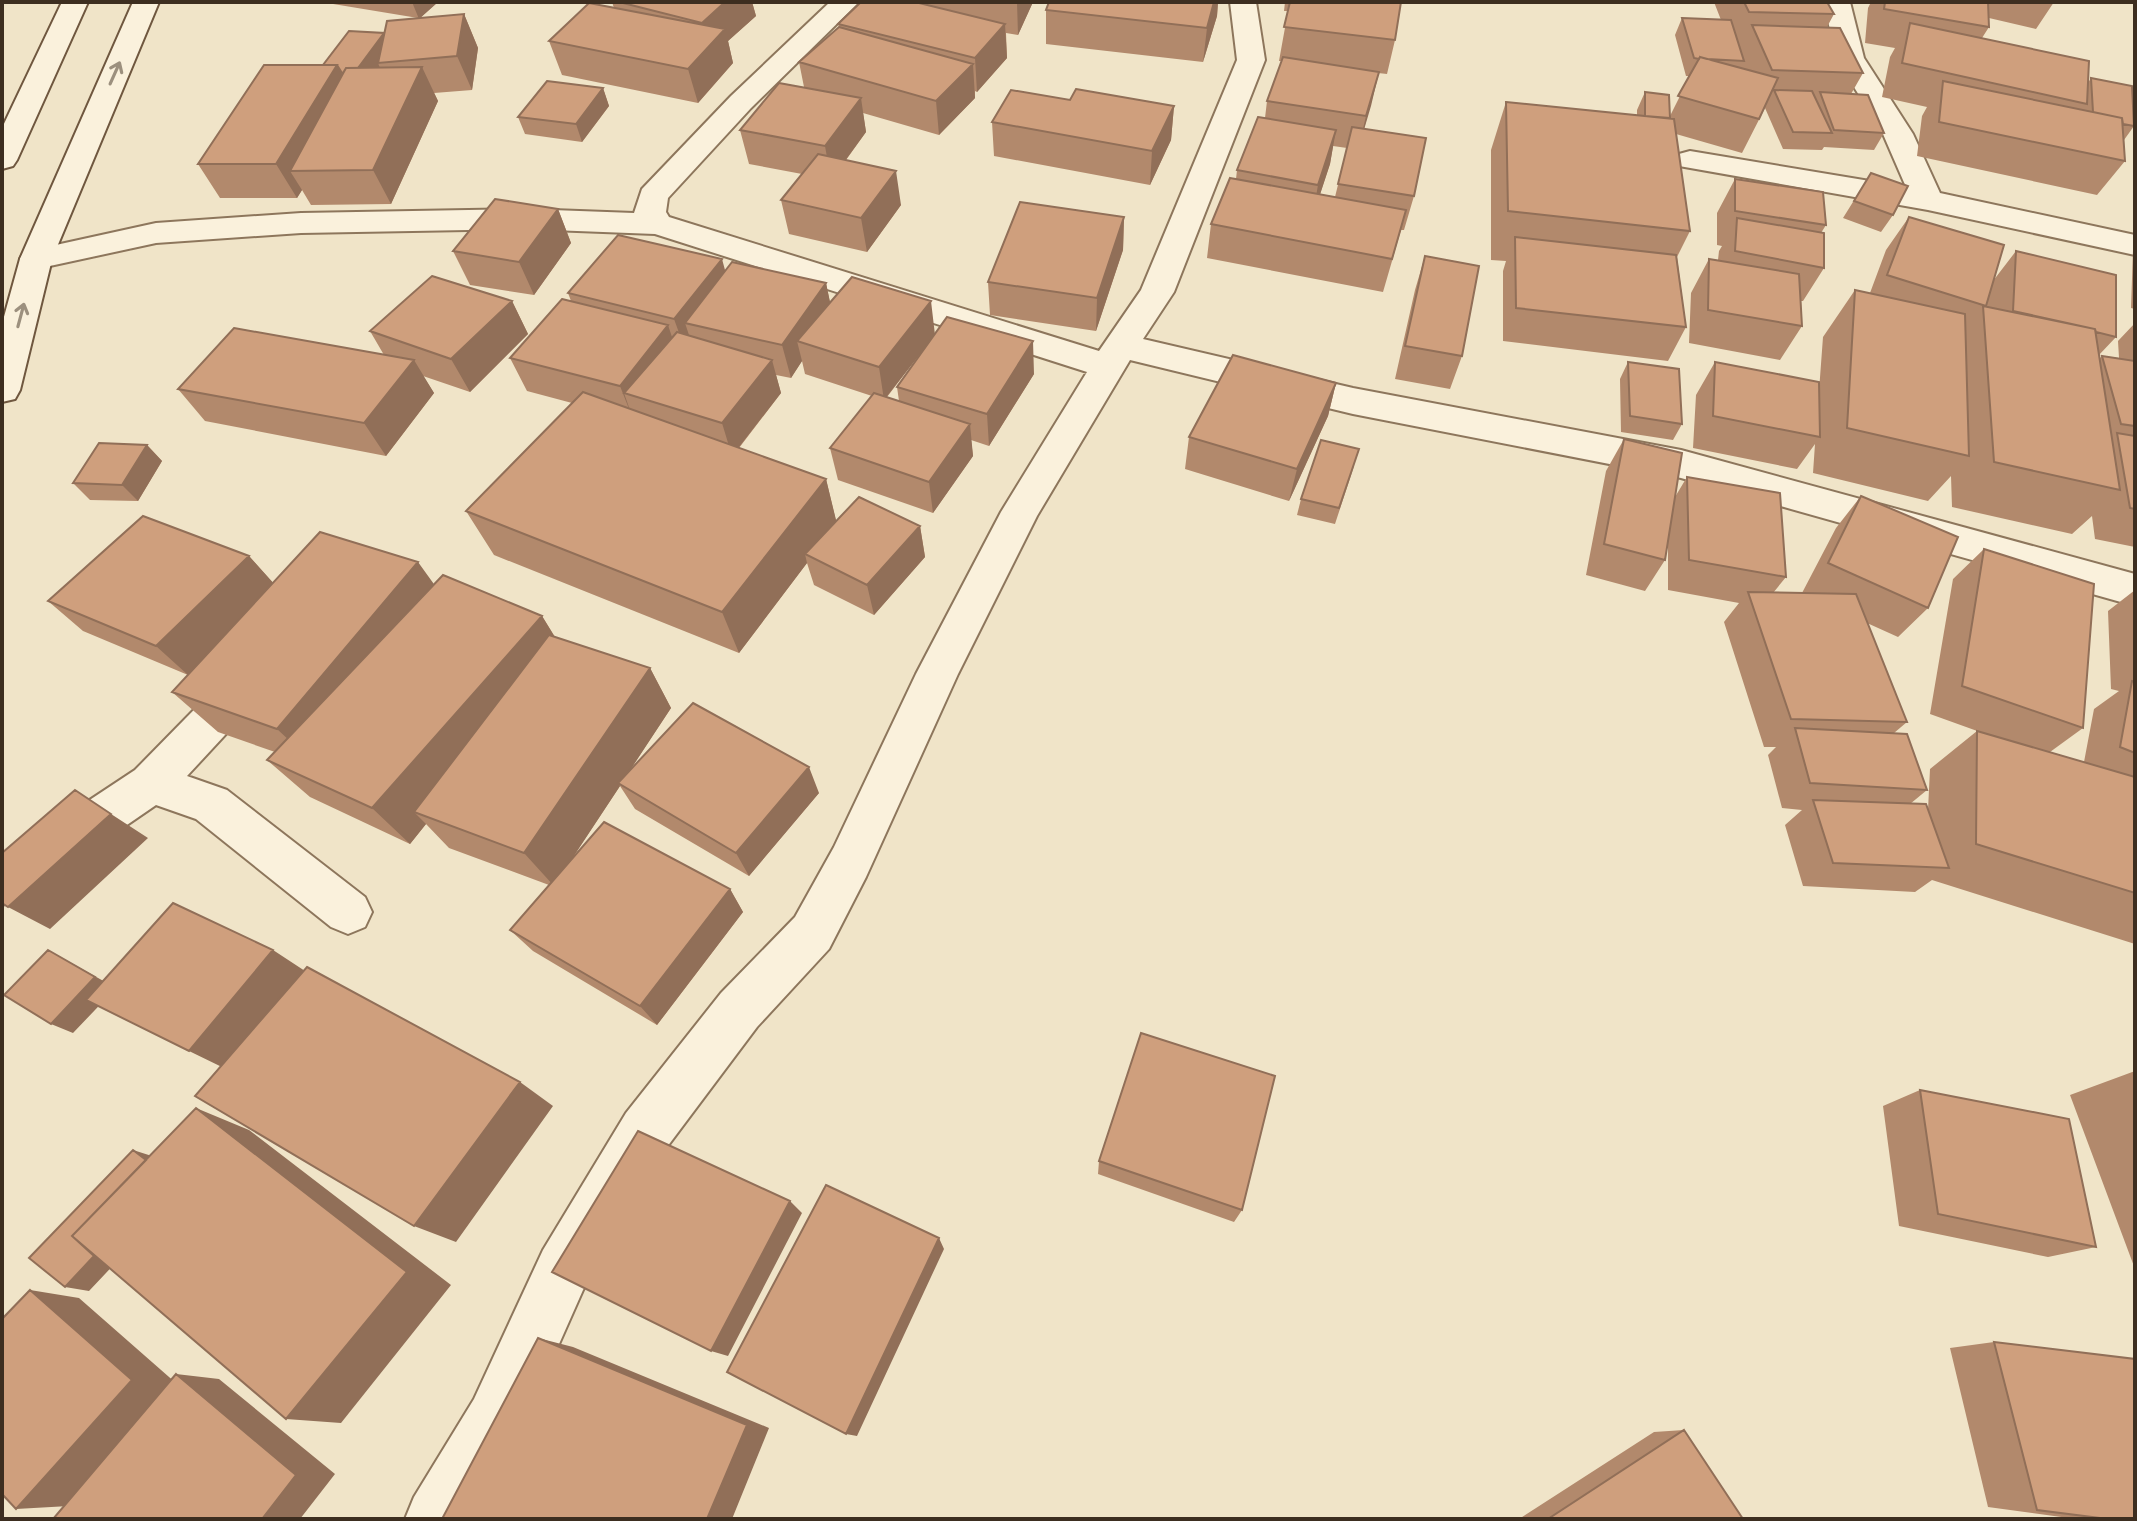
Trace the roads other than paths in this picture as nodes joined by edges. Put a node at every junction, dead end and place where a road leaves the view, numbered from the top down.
1 (75, 2) edge
2 (146, 2) edge
3 (846, 2) edge
4 (1243, 2) edge
5 (1837, 2) edge
6 (2, 160) edge
7 (1690, 160) dead end
8 (1928, 200) junction
9 (658, 224) junction
10 (2135, 245) edge
11 (36, 259) junction
12 (1107, 366) junction
13 (2, 390) edge
14 (2135, 590) edge
15 (275, 653) edge
16 (151, 784) junction
17 (2, 884) edge
18 (348, 912) dead end
19 (436, 1519) edge

1 - 6 street
11 -> 2 street
3 - 9 street
4 - 12 street
5 - 8 street
7 - 8 street
8 - 10 street
9 - 11 street
9 - 12 street
13 -> 11 street
12 - 14 street
12 - 19 street
15 - 16 street
16 - 17 street
16 - 18 street

